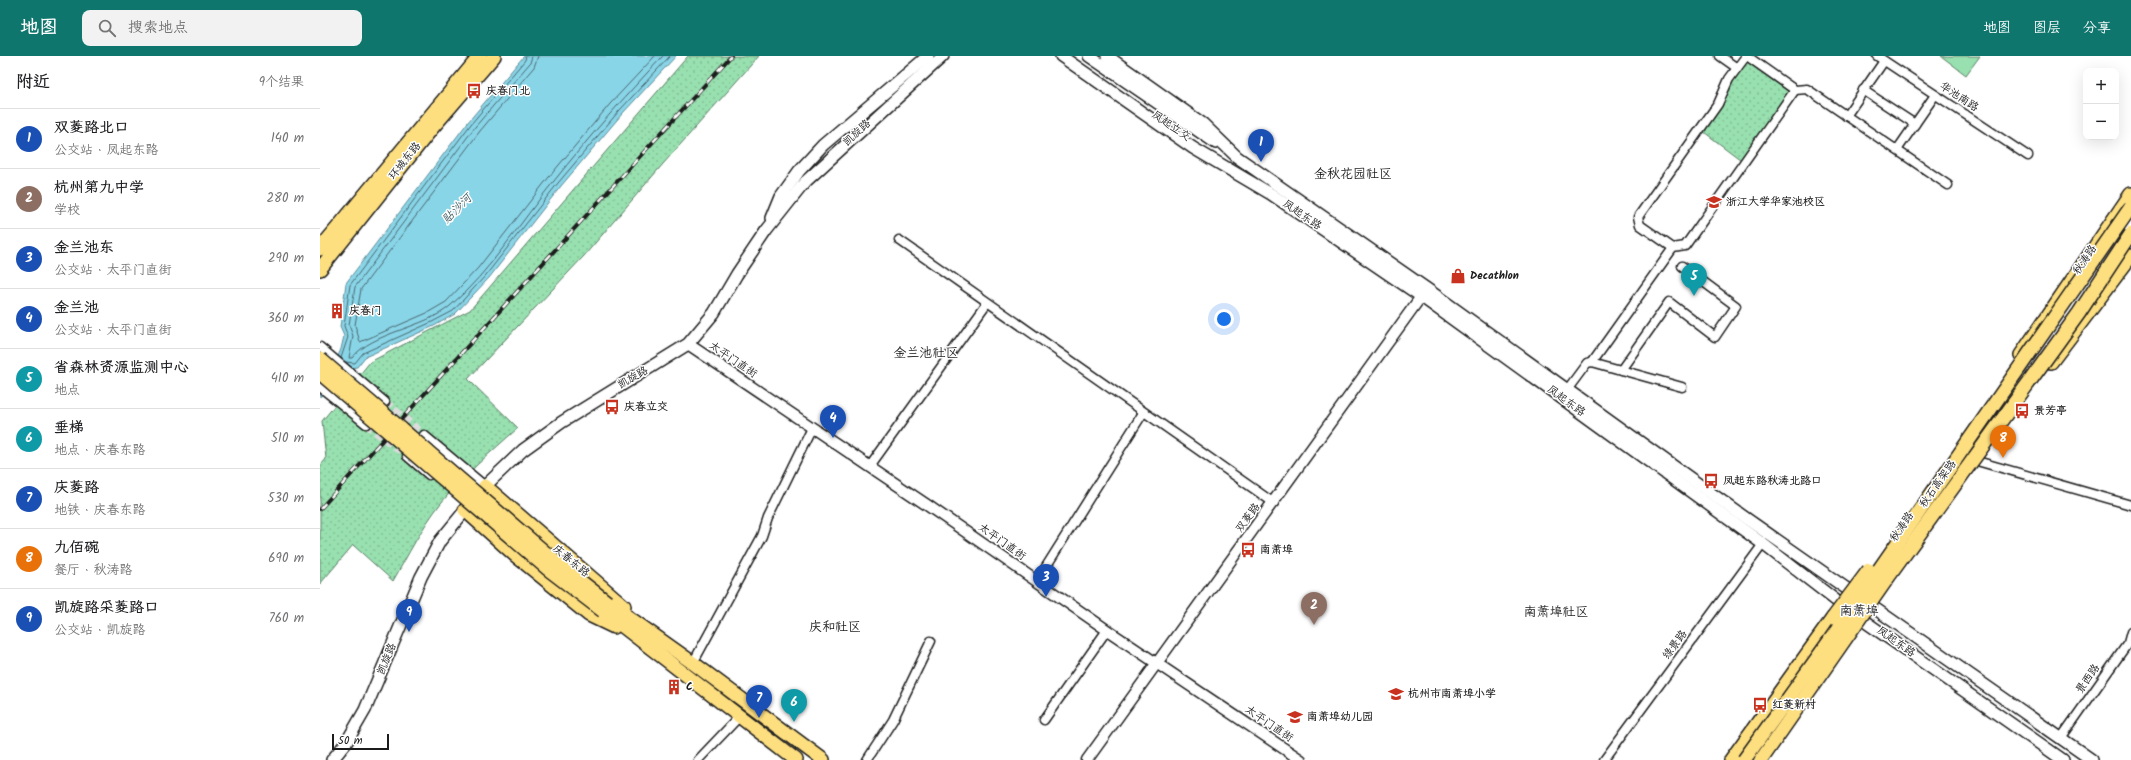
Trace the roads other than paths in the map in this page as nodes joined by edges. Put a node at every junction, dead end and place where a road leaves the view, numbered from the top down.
1 (480, 56) edge
2 (494, 56) edge
3 (928, 56) edge
4 (943, 56) edge
5 (1061, 56) edge
6 (1072, 56) edge
7 (1089, 56) edge
8 (1107, 56) edge
9 (1720, 56) edge
10 (1746, 56) edge
11 (1880, 58) edge
12 (1737, 68) junction
13 (1796, 90) junction
14 (1863, 90) junction
15 (1935, 94) junction
16 (1846, 116) junction
17 (1915, 124) junction
18 (1194, 135) junction
19 (1897, 150) junction
20 (2028, 156) dead end
21 (1237, 157) junction
22 (1948, 185) dead end
23 (1271, 194) junction
24 (2130, 199) edge
25 (766, 231) junction
26 (2131, 234) edge
27 (899, 240) dead end
28 (1673, 248) junction
29 (320, 249) edge
30 (2131, 256) edge
31 (1682, 266) dead end
32 (320, 269) edge
33 (1424, 293) junction
34 (987, 302) junction
35 (688, 344) junction
36 (320, 347) edge
37 (320, 359) edge
38 (1592, 362) junction
39 (1621, 370) junction
40 (320, 373) edge
41 (1682, 387) dead end
42 (320, 388) edge
43 (1567, 390) junction
44 (385, 402) tunnel mouth
45 (1143, 413) junction
46 (366, 424) tunnel mouth
47 (812, 428) junction
48 (424, 436) tunnel mouth
49 (407, 456) tunnel mouth
50 (1977, 460) junction
51 (870, 466) junction
52 (485, 486) junction
53 (1931, 495) junction
54 (1274, 503) junction
55 (2131, 505) edge
56 (465, 510) junction
57 (1763, 544) junction
58 (1037, 581) junction
59 (1856, 594) junction
60 (605, 607) junction
61 (1873, 607) junction
62 (1847, 609) junction
63 (1864, 620) junction
64 (1107, 630) junction
65 (2131, 632) edge
66 (655, 636) junction
67 (639, 639) junction
68 (931, 641) dead end
69 (693, 663) junction
70 (1158, 664) junction
71 (739, 717) junction
72 (1044, 720) dead end
73 (1787, 725) junction
74 (2061, 738) junction
75 (332, 760) edge
76 (698, 760) edge
77 (796, 760) edge
78 (823, 760) edge
79 (867, 760) edge
80 (1087, 760) edge
81 (1302, 760) edge
82 (1604, 760) edge
83 (1731, 760) edge
84 (1739, 760) edge
85 (1744, 760) edge
86 (1761, 760) edge
87 (1765, 760) edge
88 (1768, 760) edge
89 (2063, 760) edge
90 (2092, 760) edge

1 - 29 main road, 环城东路
2 - 32 main road, 环城东路
3 - 25 main road
4 - 25 main road, 凯旋路
5 - 23 main road, 凤起东路
6 - 18 main road, 凤起立交
7 - 18 main road, 凤起立交
8 - 21 main road, 凤起东路
9 - 12 street
10 - 12 street
10 - 13 street
11 - 14 street
11 - 15 street, 华池南路
12 - 28 street
13 - 16 street
13 - 28 street
14 - 16 street
14 - 17 street
15 - 17 street
15 - 20 street, 华池南路
16 - 19 street
17 - 19 street
18 - 21 main road, 凤起立交
18 - 23 main road, 凤起立交
19 - 22 street
21 - 33 main road, 凤起东路
23 - 33 main road, 凤起东路
24 - 53 main road, 秋石高架路, bridge
24 - 59 main road, 秋涛路
25 - 35 main road, 凯旋路
26 - 73 main road, 秋石高架路, bridge
27 - 34 street
28 - 38 street
30 - 50 main road, 秋涛路
31 - 39 street
33 - 43 main road, 凤起东路
33 - 54 street, 双菱路
33 - 57 main road, 凤起东路
34 - 45 street
34 - 51 street
35 - 47 street, 太平门直街
35 - 52 main road, 凯旋路
36 - 44 street
37 - 60 main road, bridge
38 - 39 street
38 - 43 street
39 - 41 street
40 - 60 main road, bridge
42 - 46 street
43 - 59 main road, 凤起东路
45 - 54 street
45 - 58 street
47 - 51 street, 太平门直街
47 - 69 street
48 - 52 street
49 - 56 street
50 - 55 street
50 - 61 main road, 秋涛路
51 - 58 street, 太平门直街
52 - 56 main road, 凯旋路
52 - 66 main road, 庆春东路
53 - 83 main road, bridge
53 - 85 main road, 秋石高架路, bridge
54 - 70 street, 双菱路
56 - 67 main road
56 - 75 main road, 凯旋路
57 - 62 main road, 凤起东路
57 - 82 street, 绿景路
58 - 64 street, 太平门直街
59 - 61 main road, 凤起东路
59 - 62 main road, 秋涛路
60 - 66 main road, 庆春东路
60 - 67 main road
61 - 63 main road, 秋涛路
61 - 74 main road, 凤起东路
62 - 63 main road, 凤起东路
62 - 84 main road, 秋涛路
63 - 88 main road, 秋涛路
63 - 89 main road, 凤起东路
64 - 70 street, 太平门直街
64 - 72 street
65 - 74 street, 景西路
66 - 69 main road, 庆春东路
67 - 71 main road
68 - 79 street
69 - 78 main road, 庆春东路
70 - 80 street, 双菱路
70 - 81 street, 太平门直街
71 - 76 street
71 - 77 main road
73 - 86 main road, 秋石高架路, bridge
73 - 87 main road, bridge
74 - 90 main road, 凤起东路

